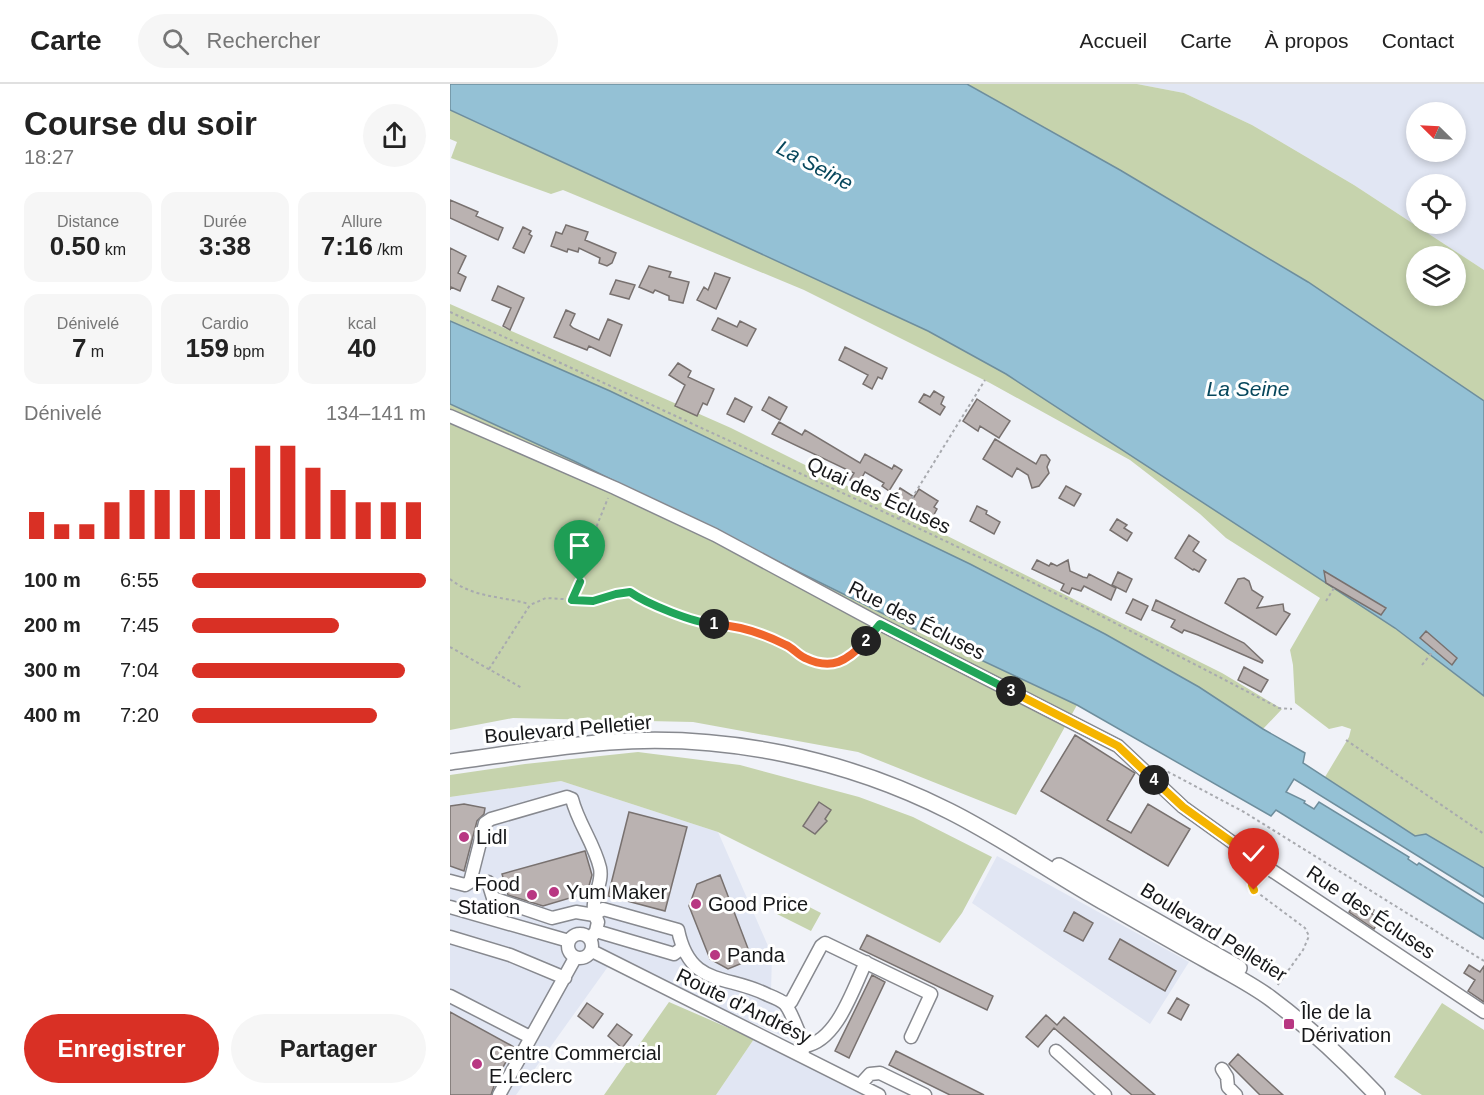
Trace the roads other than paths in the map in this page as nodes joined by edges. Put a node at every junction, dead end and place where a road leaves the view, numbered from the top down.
1 (450, 416) edge
2 (450, 762) edge
3 (1028, 855) junction
4 (450, 881) edge
5 (488, 882) dead end
6 (450, 907) edge
7 (590, 915) junction
8 (450, 937) edge
9 (585, 939) junction
10 (682, 948) junction
11 (575, 958) junction
12 (866, 962) junction
13 (565, 978) junction
14 (450, 996) edge
15 (784, 1003) junction
16 (1484, 1012) edge
17 (530, 1037) junction
18 (911, 1037) dead end
19 (803, 1051) junction
20 (1056, 1051) dead end
21 (1222, 1069) dead end
22 (860, 1085) junction
23 (499, 1095) edge
24 (879, 1095) edge
25 (925, 1095) edge
26 (1105, 1095) edge
27 (1236, 1095) edge
28 (1377, 1095) edge
29 (1387, 1095) edge

1 - 16 street, Rue des Écluses
2 - 3 main road, Boulevard Pelletier
3 - 28 main road, Boulevard Pelletier
3 - 29 main road, Boulevard Pelletier
4 - 7 street
5 - 7 street
6 - 9 street, Route d'Andrésy
7 - 9 street
7 - 9 street
7 - 10 street
8 - 13 street
9 - 10 street
9 - 11 street
9 - 11 street
9 - 19 street, Route d'Andrésy
10 - 15 street
11 - 13 street
12 - 15 street
12 - 18 street
12 - 19 street
13 - 17 street
14 - 17 street
15 - 19 street
17 - 23 street
19 - 22 street, Route d'Andrésy
20 - 26 street
21 - 27 street
22 - 24 street, Route d'Andrésy
22 - 25 street

